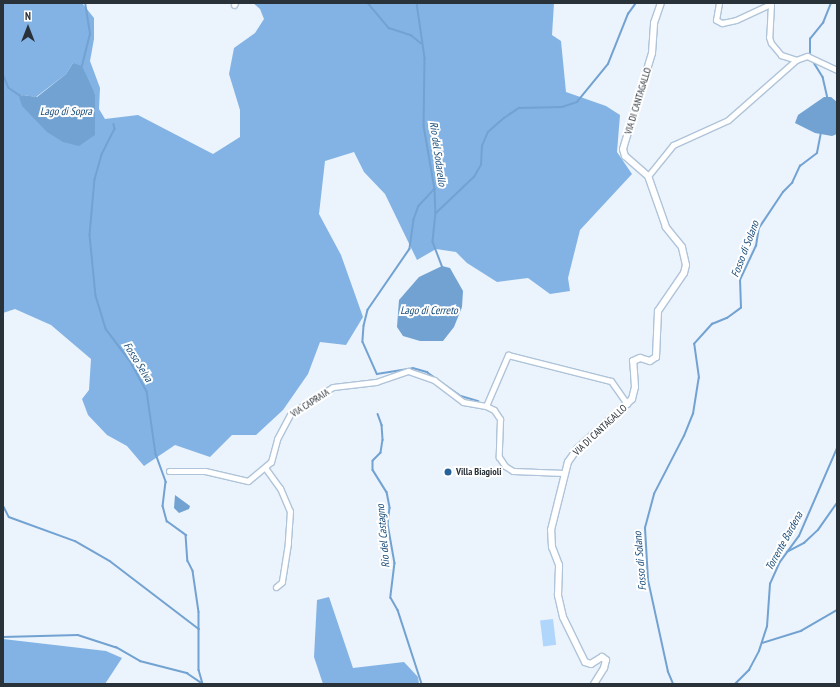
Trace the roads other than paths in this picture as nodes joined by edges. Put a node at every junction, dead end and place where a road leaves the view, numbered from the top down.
1 (661, 3) edge
2 (719, 3) edge
3 (796, 60) junction
4 (837, 70) edge
5 (648, 176) junction
6 (627, 404) junction
7 (486, 406) junction
8 (266, 469) junction
9 (169, 471) dead end
10 (564, 473) junction
11 (276, 587) dead end
12 (594, 684) edge

1 - 5 street, VIA DI CANTAGALLO
2 - 3 street
3 - 4 street
3 - 5 street
5 - 6 street, VIA DI CANTAGALLO
6 - 7 street
6 - 10 street, VIA DI CANTAGALLO
7 - 8 street, VIA CAPRAIA
7 - 10 street
8 - 9 street
8 - 11 street
10 - 12 street, VIA DI CANTAGALLO

